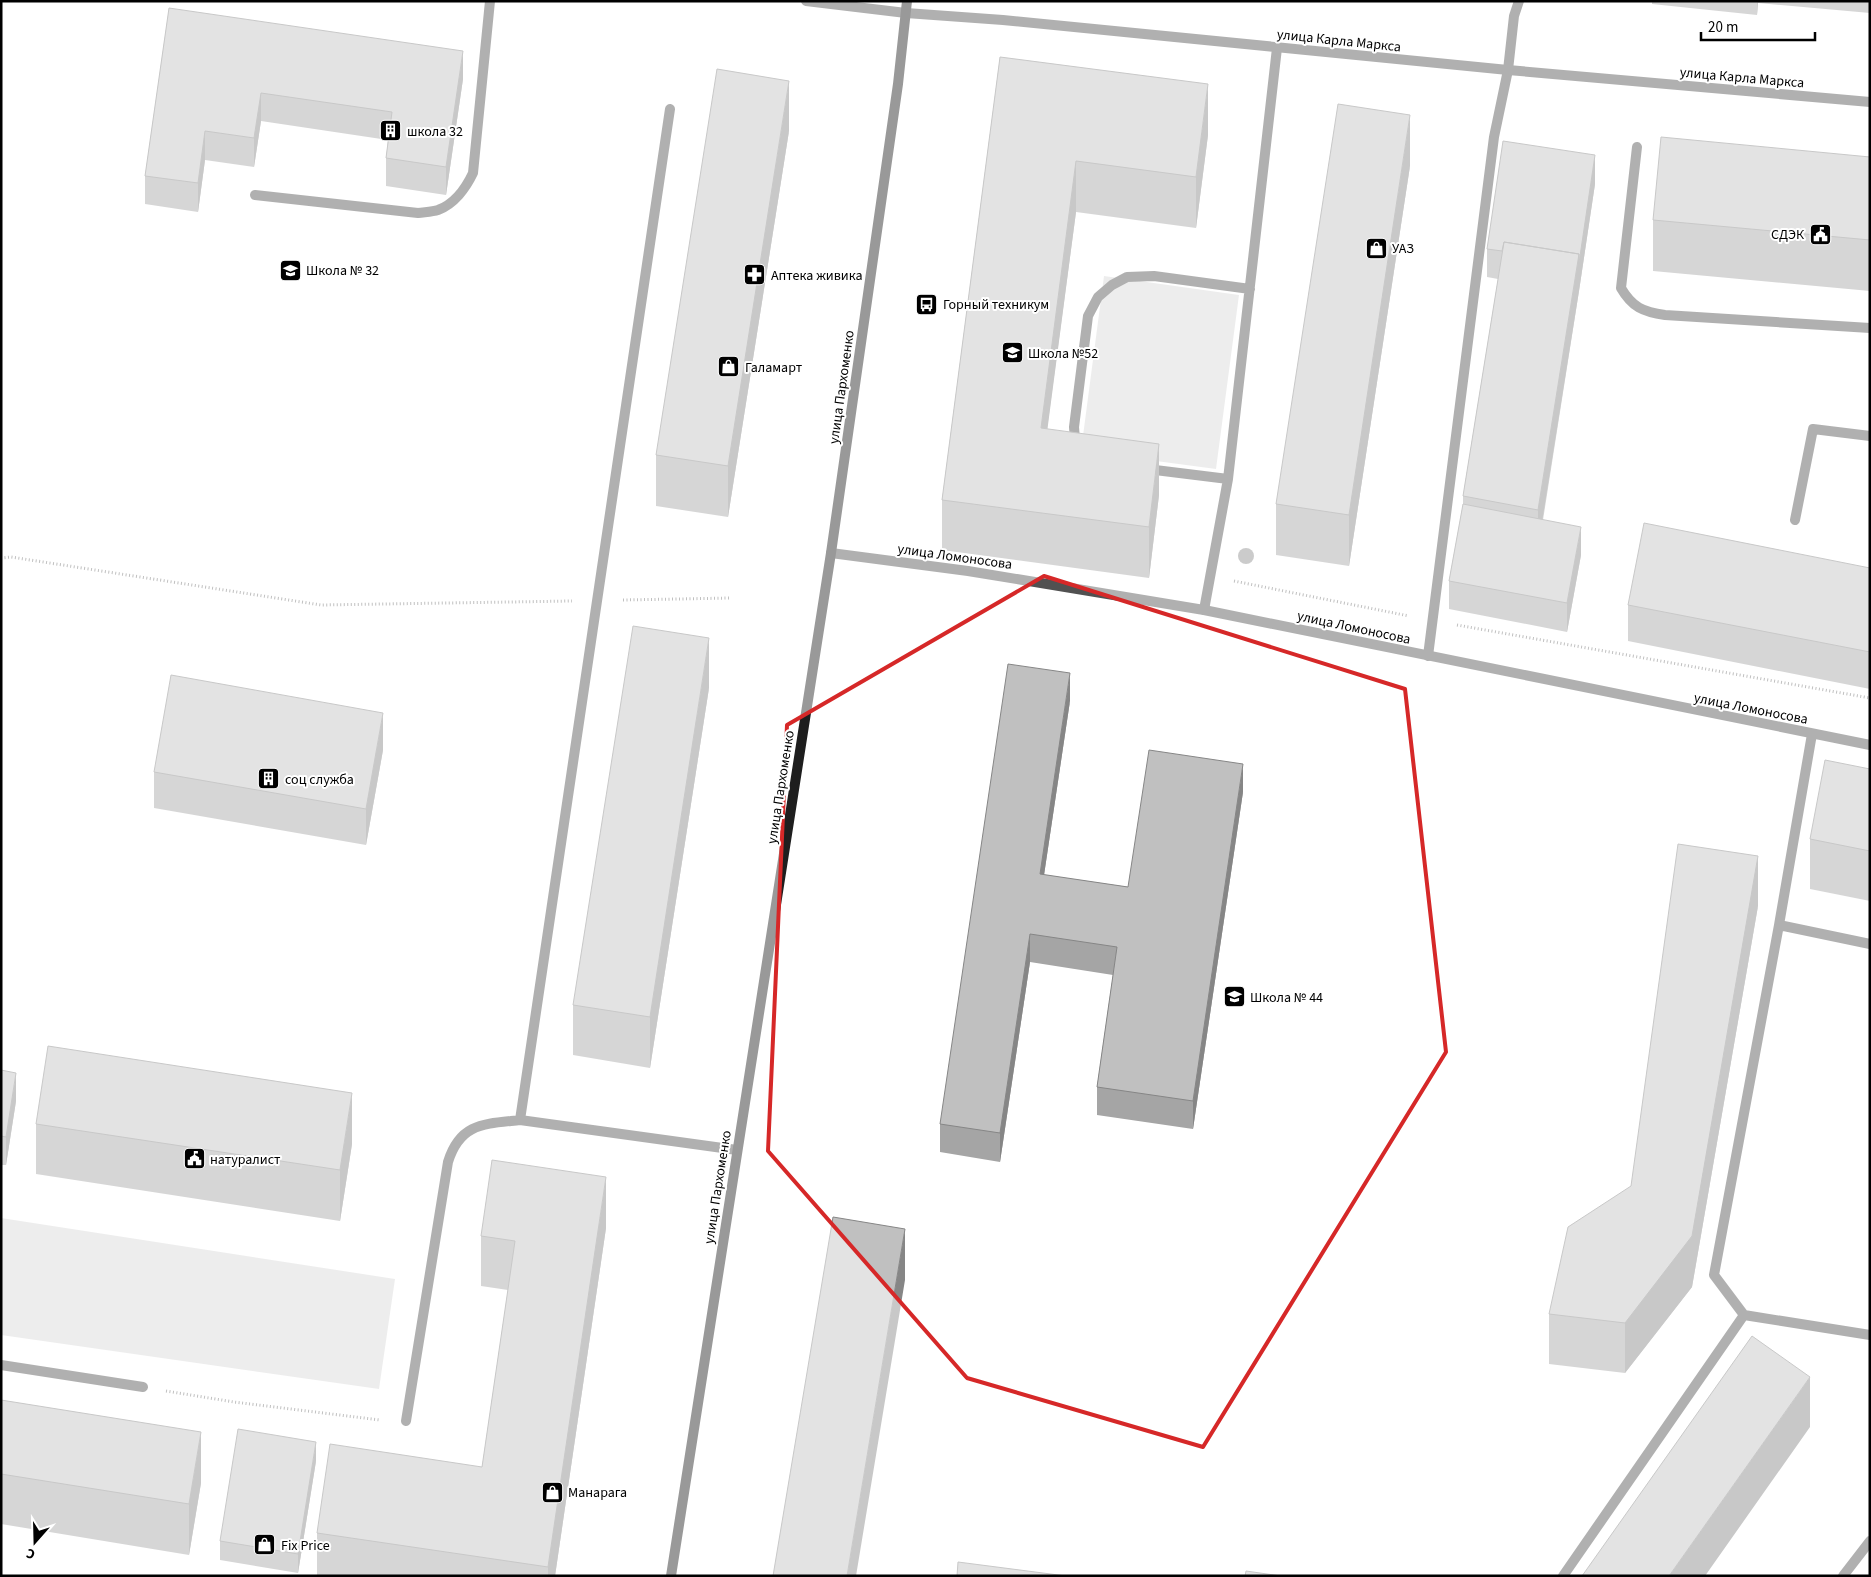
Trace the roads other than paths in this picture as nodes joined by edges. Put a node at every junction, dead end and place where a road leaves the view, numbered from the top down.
1 (490, 1) edge
2 (806, 1) edge
3 (907, 1) edge
4 (1519, 1) edge
5 (906, 13) junction
6 (1277, 48) junction
7 (1508, 70) junction
8 (1870, 102) edge
9 (670, 110) dead end
10 (1637, 148) dead end
11 (255, 195) dead end
12 (1250, 288) junction
13 (1870, 328) edge
14 (1870, 436) edge
15 (1087, 456) edge
16 (1135, 468) edge
17 (1228, 479) junction
18 (1795, 520) dead end
19 (831, 553) junction
20 (1204, 610) junction
21 (1428, 656) junction
22 (1812, 734) junction
23 (1870, 745) edge
24 (1779, 926) junction
25 (1870, 944) edge
26 (520, 1120) junction
27 (737, 1150) junction
28 (1744, 1315) junction
29 (1870, 1335) edge
30 (1, 1365) edge
31 (143, 1387) road end
32 (406, 1421) road end
33 (1870, 1541) edge
34 (671, 1576) edge
35 (1563, 1576) edge
36 (1843, 1576) edge

1 - 11 street
2 - 5 street, улица Карла Маркса
3 - 5 main road, улица Пархоменко
4 - 7 street
5 - 6 street, улица Карла Маркса
5 - 19 main road, улица Пархоменко
6 - 7 street, улица Карла Маркса
6 - 12 street
7 - 8 street, улица Карла Маркса
7 - 21 street
9 - 26 street
10 - 13 street
12 - 15 street
12 - 17 street
14 - 18 street
16 - 17 street
17 - 20 street
19 - 20 street, улица Ломоносова
19 - 27 main road, улица Пархоменко
20 - 21 street, улица Ломоносова
21 - 22 street, улица Ломоносова
22 - 23 street, улица Ломоносова
22 - 24 street
24 - 25 street
24 - 28 street
26 - 27 street
26 - 32 street
27 - 34 main road, улица Пархоменко
28 - 29 street
28 - 35 street
30 - 31 street
33 - 36 street

